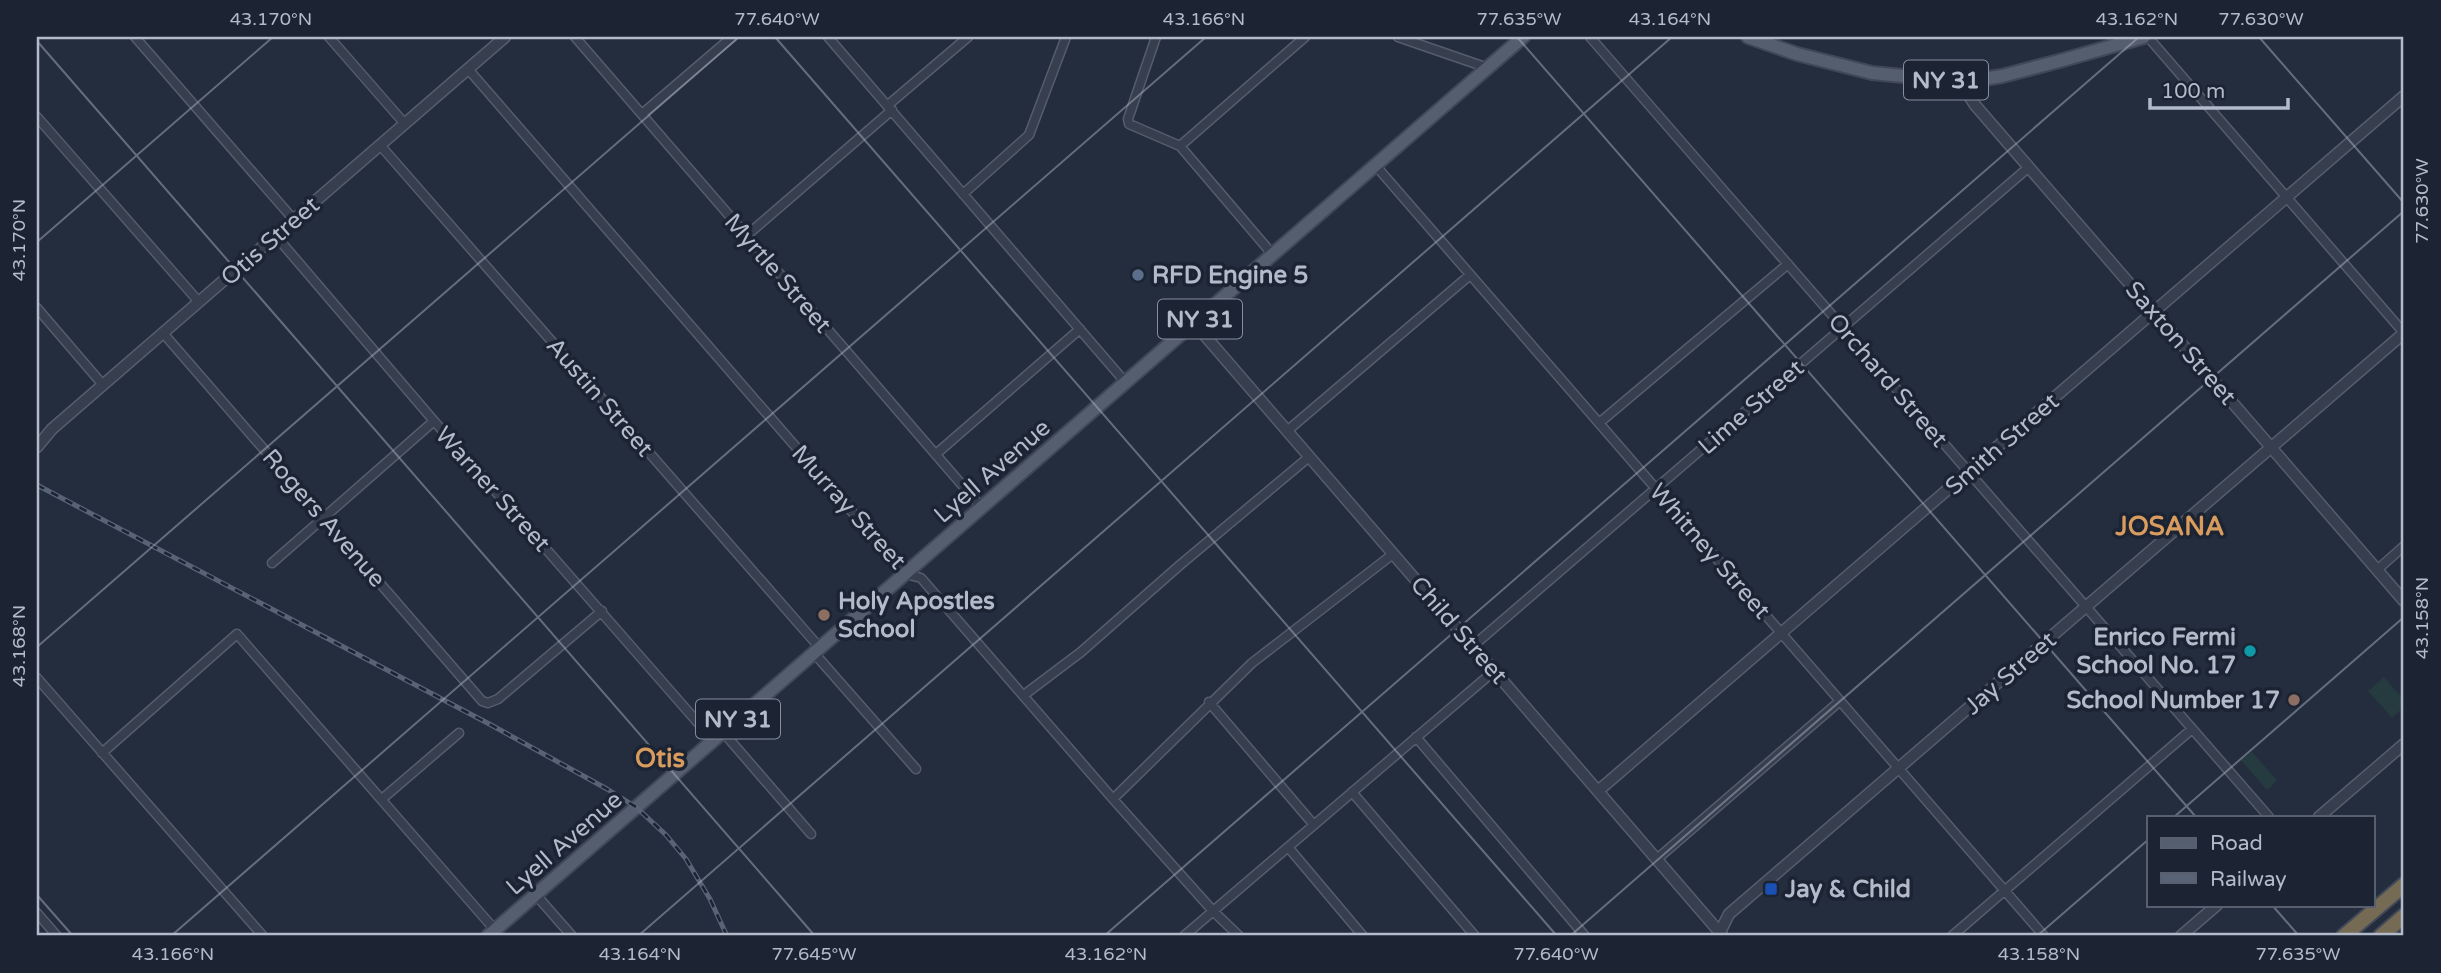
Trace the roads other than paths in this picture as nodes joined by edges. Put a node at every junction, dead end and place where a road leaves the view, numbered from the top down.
1 (135, 37) edge
2 (329, 37) edge
3 (505, 37) edge
4 (575, 37) edge
5 (732, 37) edge
6 (828, 37) edge
7 (968, 37) edge
8 (1066, 37) edge
9 (1156, 37) edge
10 (1305, 37) edge
11 (1398, 37) edge
12 (1523, 37) edge
13 (1590, 37) edge
14 (1748, 37) edge
15 (2146, 37) edge
16 (1488, 68) junction
17 (468, 69) junction
18 (1965, 82) junction
19 (2404, 96) edge
20 (890, 107) junction
21 (642, 114) junction
22 (37, 117) edge
23 (405, 124) junction
24 (380, 145) junction
25 (1180, 146) junction
26 (1376, 166) junction
27 (2029, 167) junction
28 (963, 194) junction
29 (2287, 198) junction
30 (294, 220) junction
31 (275, 235) junction
32 (746, 236) junction
33 (1273, 255) junction
34 (1788, 264) junction
35 (1470, 275) junction
36 (199, 302) junction
37 (37, 308) edge
38 (2154, 312) junction
39 (1194, 323) junction
40 (1843, 327) junction
41 (1080, 329) junction
42 (163, 333) junction
43 (2404, 333) edge
44 (1126, 383) junction
45 (103, 384) junction
46 (434, 421) junction
47 (1599, 423) junction
48 (1287, 431) junction
49 (37, 447) edge
50 (2271, 447) junction
51 (936, 454) junction
52 (1310, 457) junction
53 (1969, 472) junction
54 (1656, 489) junction
55 (982, 508) junction
56 (325, 518) junction
57 (2404, 547) edge
58 (1393, 554) junction
59 (272, 562) dead end
60 (2377, 570) junction
61 (906, 574) junction
62 (2404, 601) edge
63 (2086, 607) junction
64 (602, 611) junction
65 (1781, 632) junction
66 (1473, 646) junction
67 (817, 651) junction
68 (1494, 671) junction
69 (37, 678) edge
70 (1024, 695) junction
71 (1840, 701) junction
72 (1209, 702) junction
73 (2192, 729) junction
74 (459, 733) dead end
75 (718, 736) junction
76 (1416, 737) junction
77 (2404, 744) edge
78 (102, 752) junction
79 (1899, 768) junction
80 (916, 769) dead end
81 (1598, 791) junction
82 (1352, 792) junction
83 (382, 799) junction
84 (1113, 799) junction
85 (2268, 816) edge
86 (2320, 816) edge
87 (1314, 825) junction
88 (811, 834) dead end
89 (1288, 847) junction
90 (1657, 859) junction
91 (2404, 885) edge
92 (2005, 891) junction
93 (536, 895) junction
94 (2216, 906) edge
95 (1213, 911) junction
96 (37, 913) edge
97 (2404, 917) edge
98 (491, 933) edge
99 (1720, 935) edge
100 (57, 936) edge
101 (262, 936) edge
102 (572, 936) edge
103 (1184, 936) edge
104 (1239, 936) edge
105 (1363, 936) edge
106 (1475, 936) edge
107 (1585, 936) edge
108 (1952, 936) edge
109 (2044, 936) edge
110 (2181, 936) edge
111 (2344, 936) edge
112 (2381, 936) edge
113 (2388, 936) edge

1 - 30 street
2 - 23 street
3 - 17 street, Otis Street
4 - 21 street, Myrtle Street
5 - 21 street
6 - 20 street
7 - 20 street
8 - 28 street
9 - 25 street
10 - 25 street
11 - 16 street
12 - 16 main road, Lyell Avenue / NY 31
13 - 34 street, Orchard Street
14 - 18 main road, NY 31
15 - 18 main road, NY 31
15 - 29 street
16 - 26 main road, Lyell Avenue / NY 31
17 - 23 street, Otis Street
17 - 61 street, Murray Street
18 - 27 street, Saxton Street
19 - 29 street, Smith Street
20 - 28 street
20 - 32 street
21 - 32 street, Myrtle Street
22 - 36 street
23 - 24 street, Otis Street
24 - 30 street, Otis Street
24 - 67 street, Austin Street
25 - 33 street
26 - 33 main road, Lyell Avenue / NY 31
26 - 35 street, Whitney Street
27 - 38 street, Saxton Street
27 - 40 street, Lime Street
28 - 41 street
29 - 38 street, Smith Street
29 - 43 street
30 - 31 street, Otis Street
31 - 36 street, Otis Street
31 - 46 street, Warner Street
32 - 51 street, Myrtle Street
33 - 39 main road, Lyell Avenue / NY 31
34 - 40 street, Orchard Street
34 - 47 street
35 - 47 street, Whitney Street
35 - 48 street
36 - 42 street, Otis Street
37 - 45 street
38 - 50 street, Saxton Street
38 - 53 street, Smith Street
39 - 44 main road, Lyell Avenue / NY 31
39 - 48 street, Child Street
40 - 53 street, Orchard Street
40 - 54 street, Lime Street
41 - 44 street
41 - 51 street
42 - 45 street, Otis Street
42 - 56 street, Rogers Avenue
43 - 50 street, Jay Street
44 - 55 main road, Lyell Avenue / NY 31
45 - 49 street, Otis Street
46 - 56 street
46 - 64 street, Warner Street
47 - 54 street, Whitney Street
48 - 52 street, Child Street
50 - 60 street, Saxton Street
50 - 63 street, Jay Street
51 - 55 street, Myrtle Street
52 - 58 street, Child Street
52 - 70 street
53 - 63 street, Orchard Street
53 - 65 street, Smith Street
54 - 65 street, Whitney Street
54 - 66 street, Lime Street
55 - 61 main road, Lyell Avenue / NY 31
56 - 59 street
56 - 64 street, Rogers Avenue
57 - 60 street
58 - 66 street, Child Street
58 - 72 street
60 - 62 street, Saxton Street
61 - 67 main road, Lyell Avenue / NY 31
61 - 70 street, Murray Street
63 - 73 street, Orchard Street
63 - 79 street, Jay Street
64 - 75 street, Warner Street
65 - 71 street, Whitney Street
65 - 81 street, Smith Street
66 - 68 street, Child Street
67 - 75 main road, Lyell Avenue / NY 31
67 - 80 street, Austin Street
68 - 76 street
68 - 81 street, Child Street
69 - 78 street
70 - 84 street, Murray Street
71 - 79 street, Whitney Street
71 - 90 street
72 - 84 street
72 - 87 street
73 - 85 street, Orchard Street
73 - 92 street
74 - 83 street
75 - 88 street, Warner Street
75 - 93 main road, Lyell Avenue / NY 31
76 - 82 street
76 - 107 street
77 - 86 street
78 - 83 street
78 - 101 street
79 - 92 street, Whitney Street
79 - 99 street, Jay Street
81 - 90 street, Child Street
82 - 87 street
82 - 106 street
83 - 98 street
84 - 95 street, Murray Street
87 - 89 street
89 - 95 street
89 - 105 street
90 - 99 street, Child Street
91 - 111 highway
92 - 108 street
92 - 109 street, Whitney Street
93 - 98 main road, Lyell Avenue / NY 31
93 - 102 street
94 - 110 street
95 - 103 street
95 - 104 street, Murray Street
96 - 100 street
97 - 112 highway
97 - 113 highway

